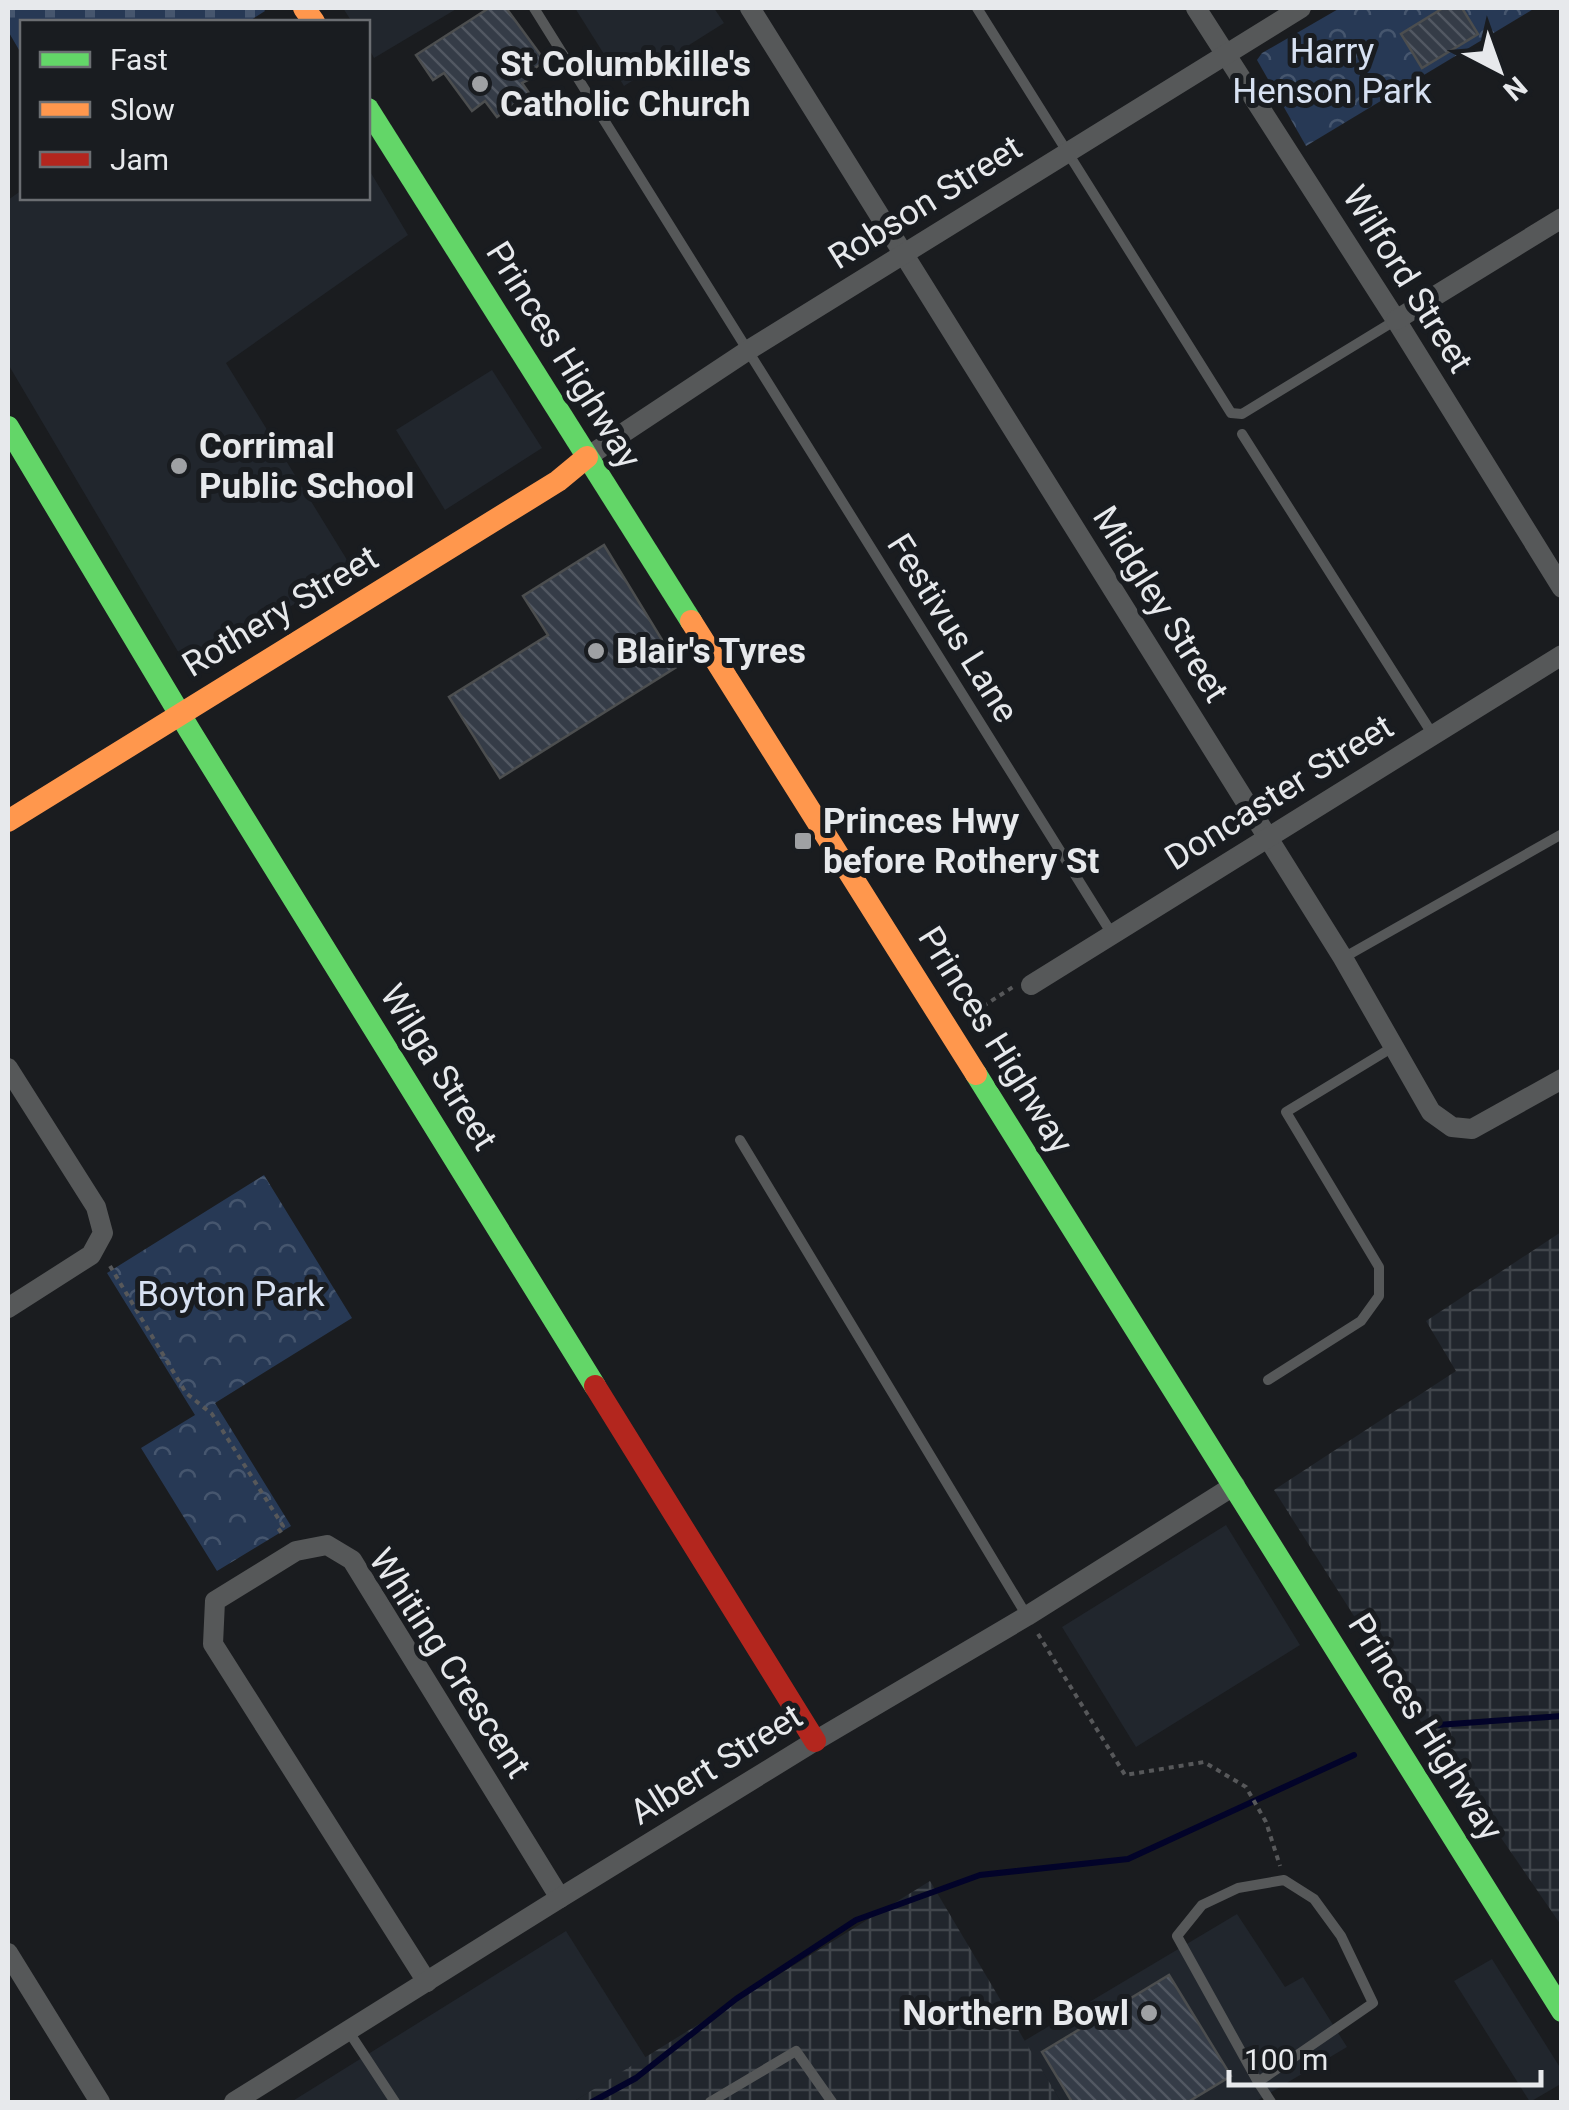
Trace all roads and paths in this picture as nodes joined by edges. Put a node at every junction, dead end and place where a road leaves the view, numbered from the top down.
1 (534, 8) edge
2 (750, 8) edge
3 (977, 8) edge
4 (1196, 8) edge
5 (1301, 8) edge
6 (1226, 54) junction
7 (370, 112) edge
8 (1066, 153) junction
9 (1562, 218) edge
10 (904, 254) junction
11 (1396, 320) junction
12 (747, 351) junction
13 (8, 426) edge
14 (1242, 434) dead end
15 (587, 456) junction
16 (1562, 588) edge
17 (1562, 655) edge
18 (179, 714) junction
19 (1433, 735) junction
20 (8, 821) edge
21 (1562, 834) edge
22 (1269, 838) junction
23 (1112, 934) junction
24 (1343, 958) junction
25 (1027, 983) joint
26 (966, 1016) dead end
27 (1394, 1047) junction
28 (8, 1068) edge
29 (1562, 1079) edge
30 (740, 1140) dead end
31 (103, 1259) dead end
32 (8, 1308) edge
33 (1268, 1380) dead end
34 (1234, 1485) junction
35 (294, 1552) junction
36 (1027, 1616) junction
37 (814, 1741) junction
38 (1284, 1880) junction
39 (560, 1898) junction
40 (8, 1953) edge
41 (1536, 1968) junction
42 (427, 1982) junction
43 (1562, 1989) edge
44 (1562, 2011) edge
45 (349, 2032) junction
46 (1258, 2082) junction
47 (100, 2102) edge
48 (234, 2102) edge
49 (395, 2102) edge
50 (710, 2102) edge
51 (832, 2102) edge
52 (1271, 2102) edge

1 - 12 lane, Festivus Lane
2 - 10 street, Midgley Street
3 - 8 lane
4 - 6 street, Wilford Street
5 - 6 street, Robson Street
6 - 8 street, Robson Street
6 - 11 street, Wilford Street
7 - 15 main road, Princes Highway
8 - 10 street, Robson Street
8 - 11 lane
9 - 11 street
10 - 12 street, Robson Street
10 - 22 street, Midgley Street
11 - 16 street, Wilford Street
12 - 15 street, Robson Street
12 - 23 lane, Festivus Lane
13 - 18 main road, Wilga Street
14 - 19 lane
15 - 18 main road, Rothery Street
15 - 34 main road, Princes Highway
17 - 19 street, Doncaster Street
18 - 20 main road, Rothery Street
18 - 37 main road, Wilga Street
19 - 22 street, Doncaster Street
21 - 24 lane
22 - 23 street, Doncaster Street
22 - 24 street, Midgley Street
23 - 25 street, Doncaster Street
24 - 27 street, Midgley Street
25 - 26 path
27 - 29 street, Midgley Street
27 - 33 lane
28 - 32 street
30 - 36 lane
31 - 35 path
34 - 36 street, Albert Street
34 - 41 main road, Princes Highway
35 - 39 street, Whiting Crescent
35 - 42 street
36 - 37 street, Albert Street
36 - 38 path
37 - 39 street, Albert Street
38 - 46 lane
38 - 46 lane
39 - 42 street, Albert Street
40 - 47 street
41 - 43 street
41 - 44 main road, Princes Highway
42 - 45 street, Albert Street
45 - 48 street, Albert Street
45 - 49 lane
46 - 52 lane
50 - 51 lane

